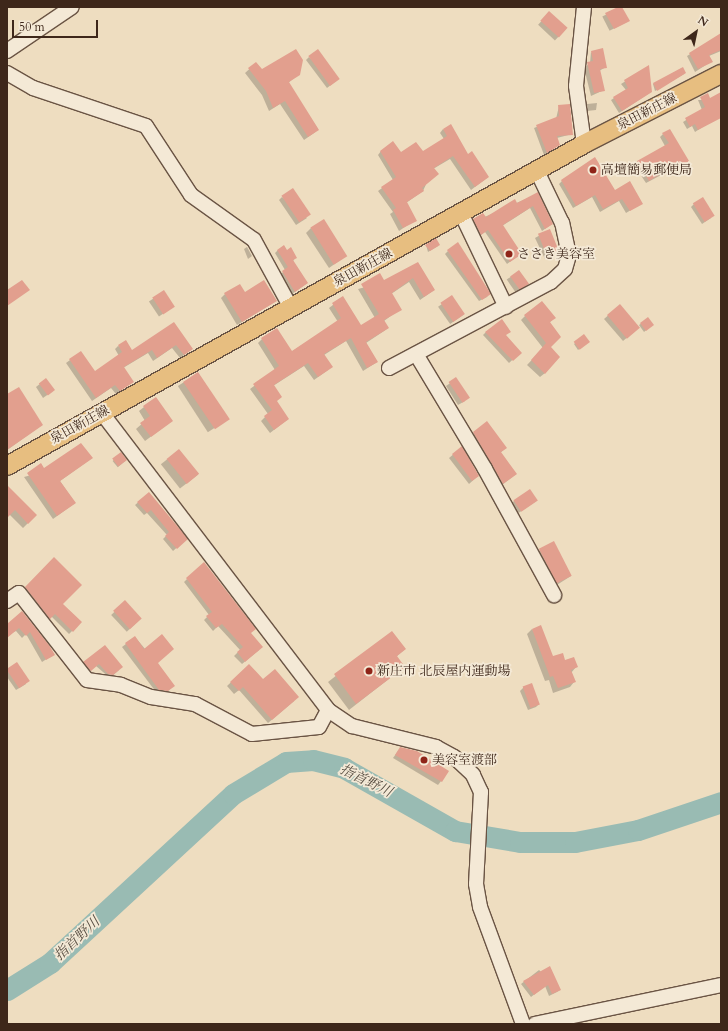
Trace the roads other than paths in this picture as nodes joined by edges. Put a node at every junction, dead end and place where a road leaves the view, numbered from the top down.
1 (72, 7) edge
2 (584, 7) edge
3 (7, 51) edge
4 (7, 73) edge
5 (721, 74) edge
6 (584, 144) junction
7 (537, 170) junction
8 (461, 213) junction
9 (506, 307) junction
10 (291, 308) junction
11 (416, 354) junction
12 (389, 368) dead end
13 (102, 413) junction
14 (7, 466) edge
15 (554, 595) dead end
16 (7, 601) edge
17 (328, 710) junction
18 (721, 985) edge
19 (523, 1024) edge
20 (535, 1024) edge

1 - 3 street
2 - 6 street
4 - 10 street
5 - 6 main road, 泉田新庄線
6 - 7 main road, 泉田新庄線
7 - 8 main road, 泉田新庄線
7 - 9 street
8 - 9 street
8 - 10 main road, 泉田新庄線
9 - 11 street
10 - 13 main road, 泉田新庄線
11 - 12 street
11 - 15 street
13 - 14 main road, 泉田新庄線
13 - 17 street
16 - 17 street
17 - 19 street
18 - 20 street

